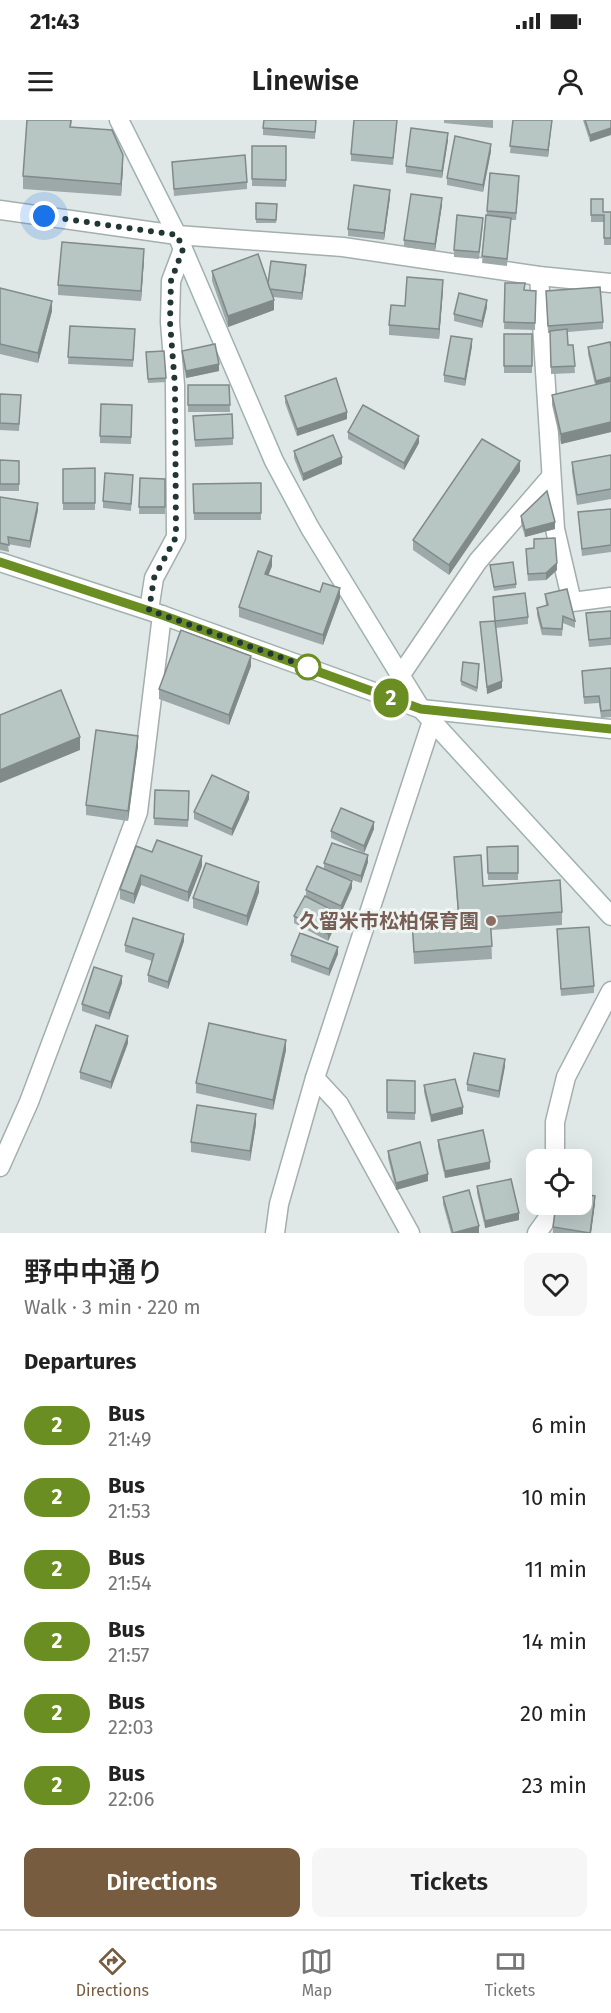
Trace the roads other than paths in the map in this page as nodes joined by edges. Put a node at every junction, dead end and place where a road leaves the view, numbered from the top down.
1 (119, 120) edge
2 (0, 210) edge
3 (180, 242) junction
4 (539, 276) junction
5 (611, 283) edge
6 (550, 478) junction
7 (0, 562) edge
8 (611, 597) edge
9 (156, 612) junction
10 (400, 676) junction
11 (426, 715) junction
12 (611, 729) edge
13 (611, 916) edge
14 (611, 992) edge
15 (315, 1078) junction
16 (555, 1149) edge
17 (0, 1167) edge
18 (549, 1215) edge
19 (275, 1233) edge
20 (410, 1233) edge
21 (537, 1233) edge

1 - 3 street
2 - 3 street
3 - 4 street
3 - 9 street
3 - 10 street
4 - 5 street
4 - 6 street
6 - 8 street
6 - 10 street
7 - 9 street
9 - 11 street
9 - 17 street
10 - 11 street
11 - 12 street
11 - 13 street
11 - 15 street
14 - 16 street
15 - 19 street
15 - 20 street
18 - 21 street

